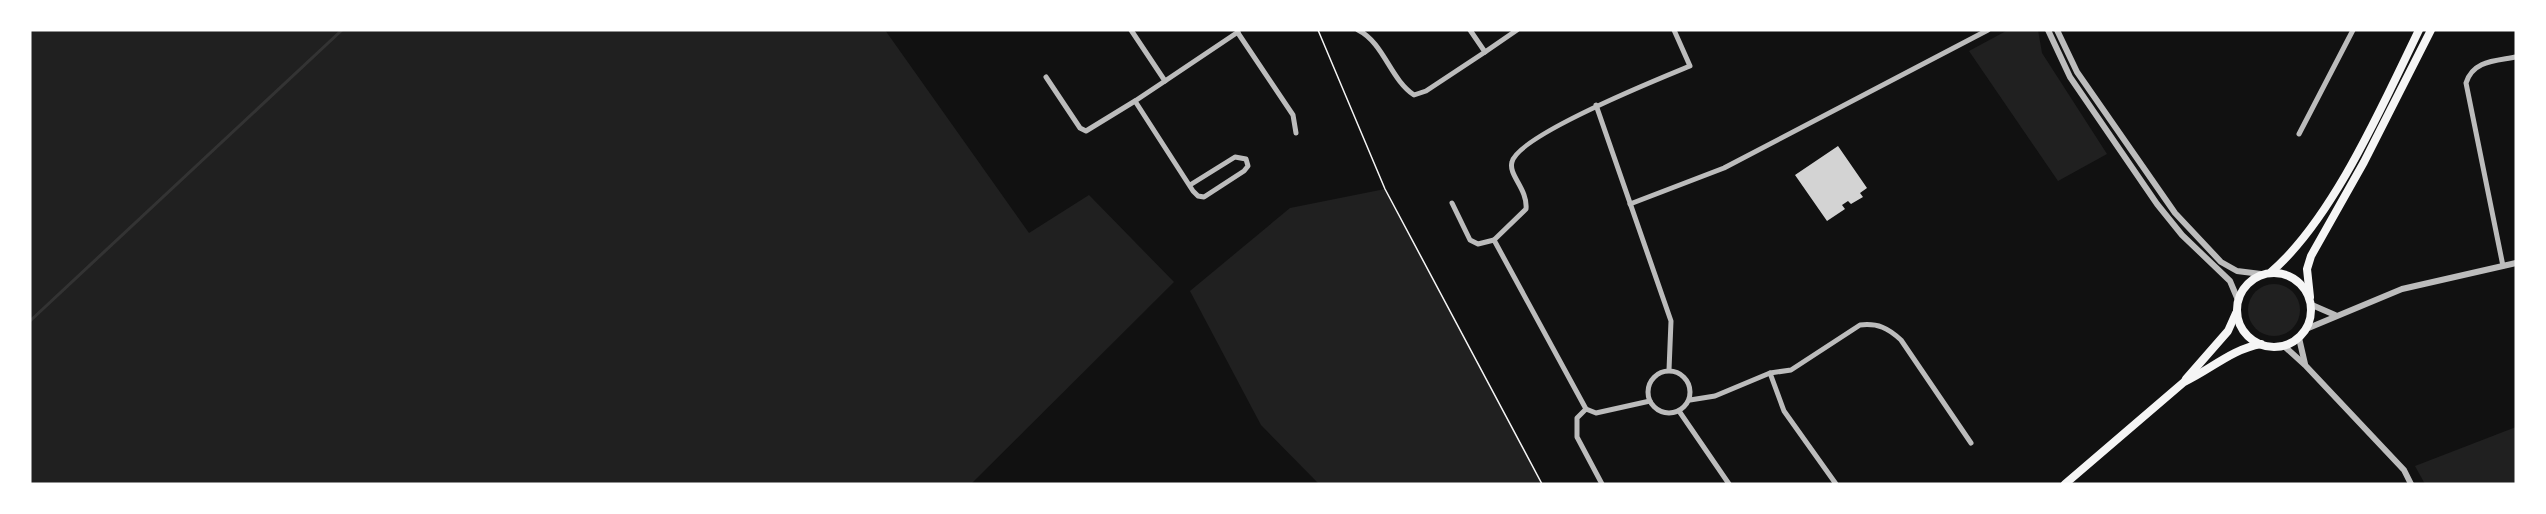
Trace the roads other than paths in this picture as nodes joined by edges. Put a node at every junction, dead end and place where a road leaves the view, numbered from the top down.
1 (1131, 30) edge
2 (1358, 30) edge
3 (1470, 30) edge
4 (1517, 30) edge
5 (1674, 30) edge
6 (1988, 30) edge
7 (2048, 30) edge
8 (2057, 30) edge
9 (2353, 30) edge
10 (2420, 30) edge
11 (2431, 30) edge
12 (1238, 31) edge
13 (1485, 52) junction
14 (2516, 57) edge
15 (1046, 77) dead end
16 (1165, 81) junction
17 (1135, 101) junction
18 (1596, 105) junction
19 (1296, 133) dead end
20 (2299, 134) dead end
21 (1190, 185) junction
22 (1452, 202) dead end
23 (1630, 204) junction
24 (1494, 240) junction
25 (2516, 263) edge
26 (2504, 266) junction
27 (2271, 272) junction
28 (2261, 274) junction
29 (2238, 300) junction
30 (2311, 301) junction
31 (2237, 311) junction
32 (2335, 316) junction
33 (2306, 328) junction
34 (2299, 338) junction
35 (2260, 344) junction
36 (2284, 346) junction
37 (2305, 365) junction
38 (1669, 370) junction
39 (1770, 373) junction
40 (2184, 382) junction
41 (1689, 400) junction
42 (1650, 401) junction
43 (1586, 409) junction
44 (1679, 411) junction
45 (1971, 443) dead end
46 (1602, 484) edge
47 (1729, 484) edge
48 (1836, 484) edge
49 (2065, 484) edge
50 (2412, 484) edge

1 - 16 street
2 - 13 street
3 - 13 street
4 - 13 street
5 - 18 street
6 - 23 street
7 - 29 street
8 - 28 street
9 - 20 street
10 - 27 main road
11 - 30 main road
12 - 16 street
12 - 19 street
14 - 26 street
15 - 17 street
16 - 17 street
17 - 21 street
18 - 23 street
18 - 24 street
21 - 21 street
22 - 24 street
23 - 38 street
24 - 43 street
25 - 26 street
26 - 32 street
27 - 28 main road
27 - 30 main road
28 - 29 main road
29 - 31 main road
30 - 32 street
30 - 33 main road
31 - 35 main road
31 - 40 main road
32 - 33 street
33 - 34 main road
34 - 36 main road
34 - 37 street
35 - 36 main road
35 - 40 main road
36 - 37 street
37 - 50 street
38 - 41 street
38 - 42 street
39 - 41 street
39 - 45 street
39 - 48 street
40 - 49 main road
41 - 44 street
42 - 43 street
42 - 44 street
43 - 46 street
44 - 47 street

